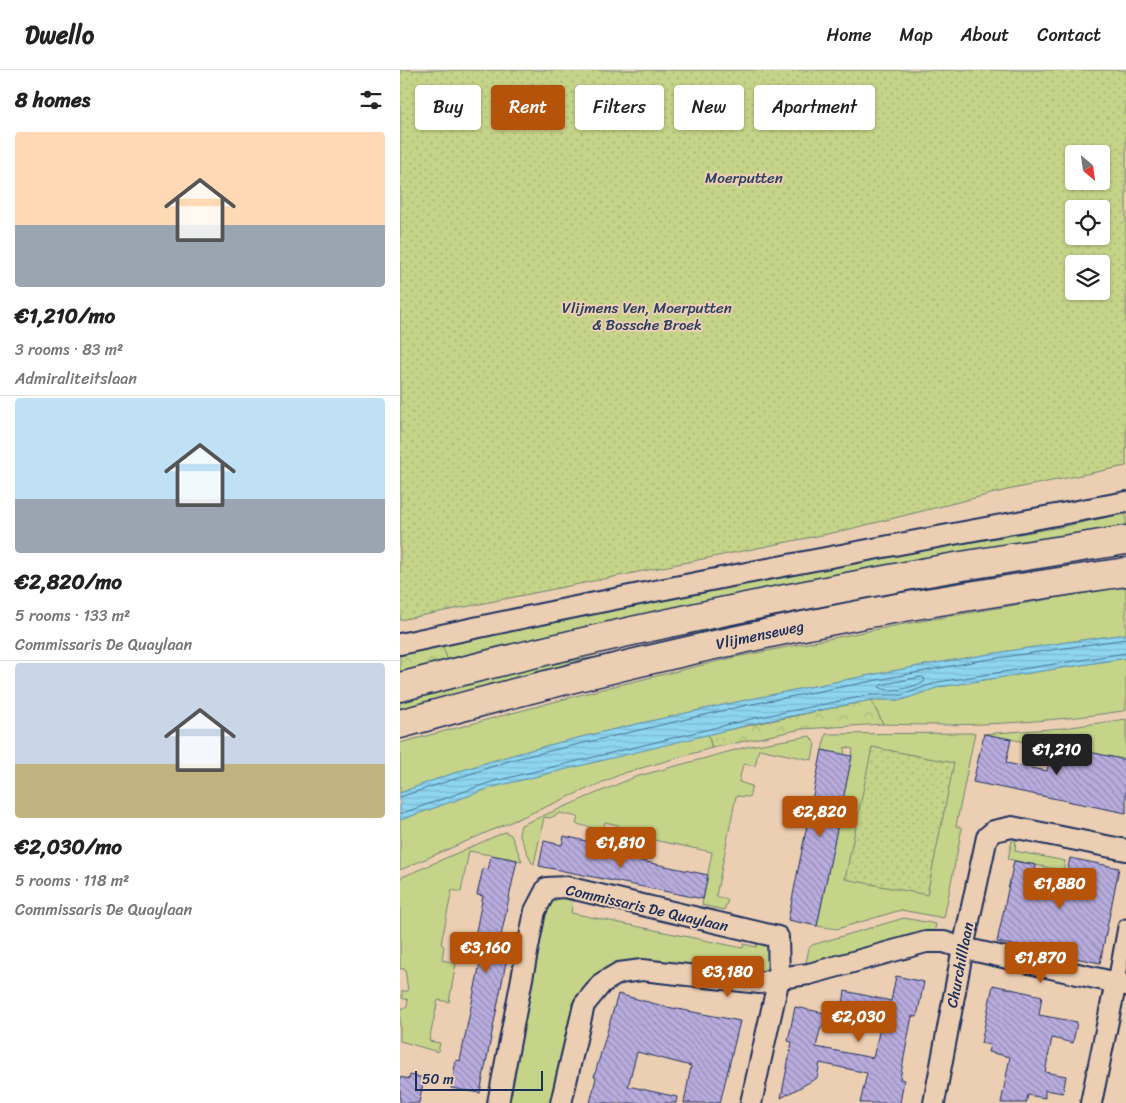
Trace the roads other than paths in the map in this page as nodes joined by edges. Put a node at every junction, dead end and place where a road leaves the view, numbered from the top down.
1 (1126, 502) edge
2 (1126, 540) edge
3 (1126, 572) edge
4 (400, 644) edge
5 (400, 687) edge
6 (400, 724) edge
7 (1126, 850) edge
8 (1126, 927) edge
9 (963, 948) junction
10 (779, 978) junction
11 (1121, 984) edge
12 (498, 1103) edge
13 (561, 1103) edge
14 (751, 1103) edge
15 (934, 1103) edge
16 (1091, 1103) edge

1 - 4 street
2 - 5 main road, Vlijmenseweg
3 - 6 main road, Vlijmenseweg
7 - 9 street, Churchilllaan
8 - 11 street
9 - 10 street
9 - 11 street
9 - 15 street, Churchilllaan
10 - 12 street, Commissaris De Quaylaan
10 - 13 street
10 - 14 street
11 - 16 street

